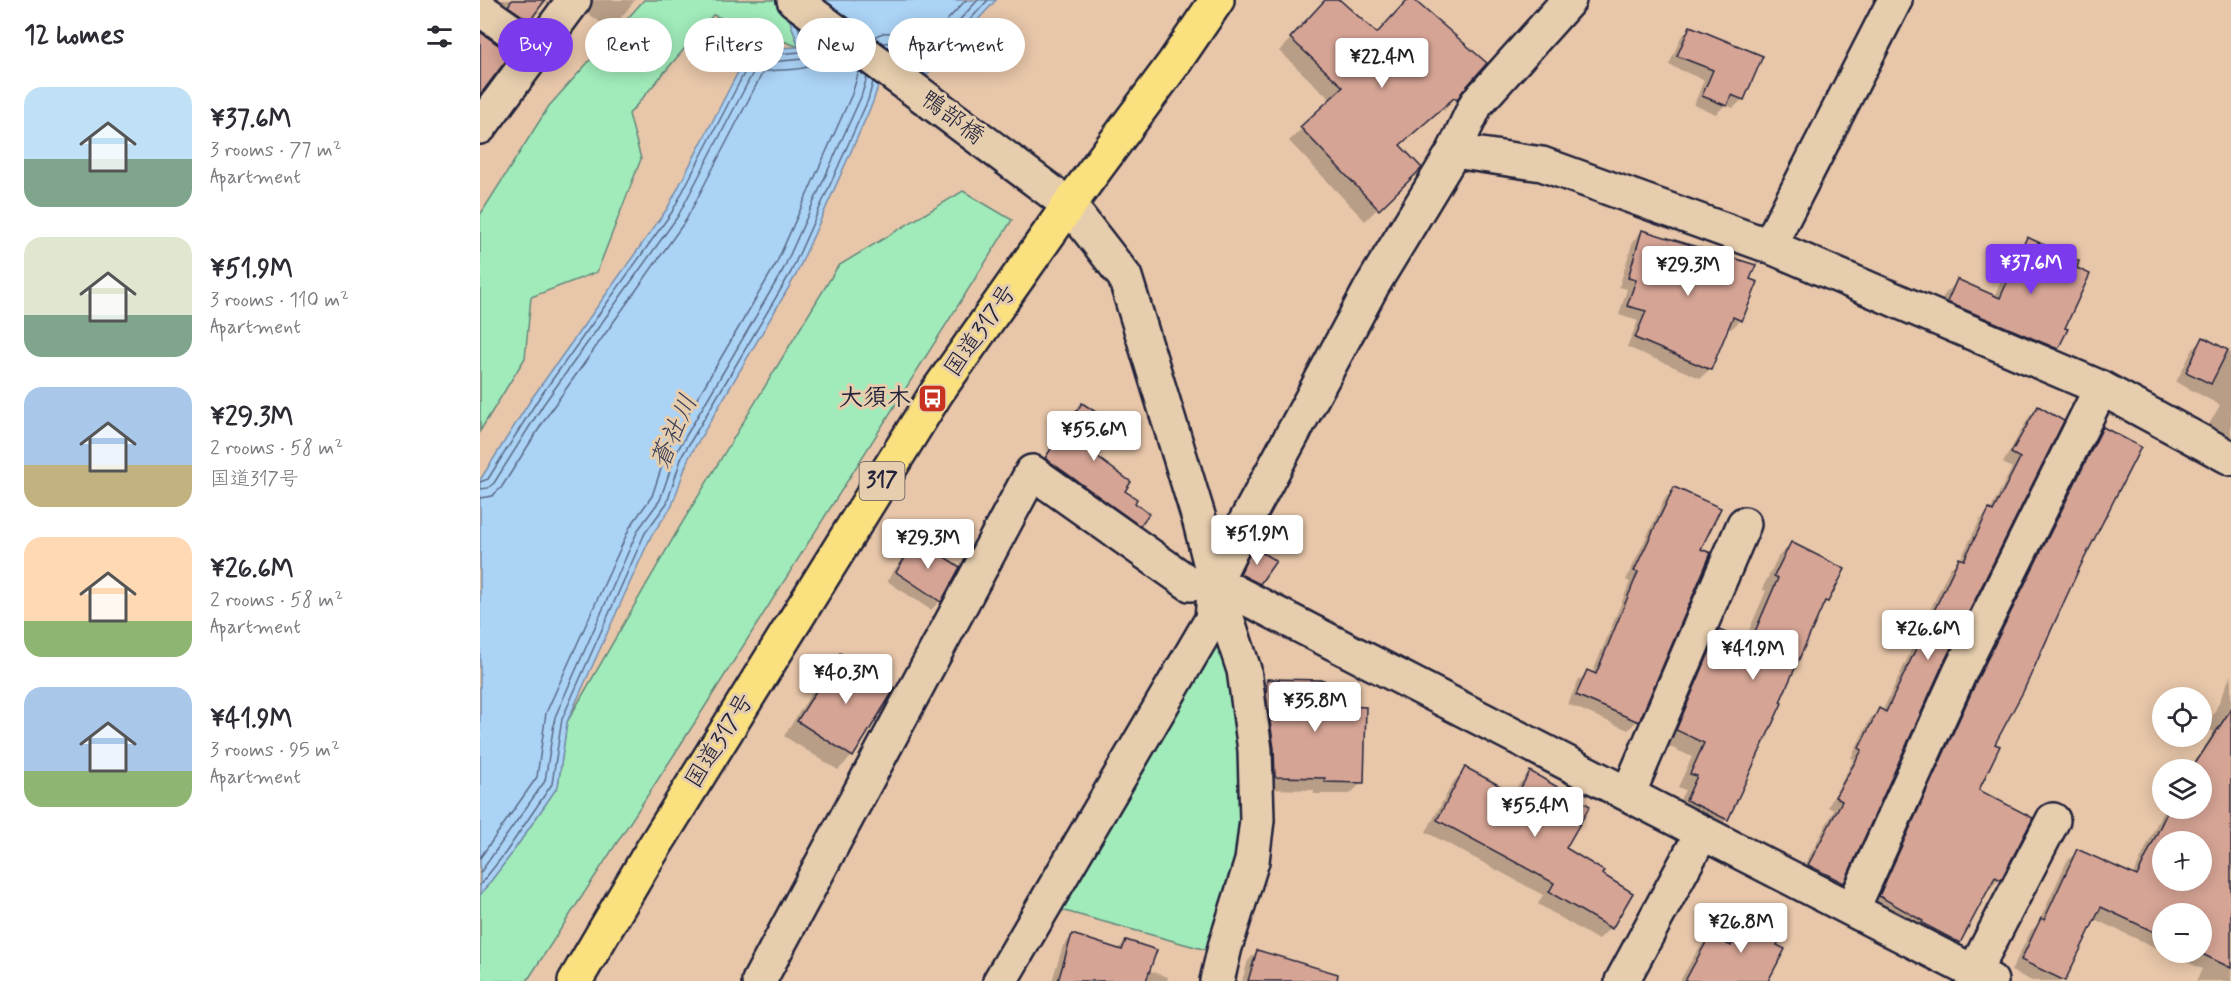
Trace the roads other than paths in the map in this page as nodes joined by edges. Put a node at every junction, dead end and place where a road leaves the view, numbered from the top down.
1 (574, 0) edge
2 (794, 0) edge
3 (1217, 0) edge
4 (1569, 0) edge
5 (1895, 0) edge
6 (480, 9) edge
7 (561, 18) edge
8 (498, 22) edge
9 (521, 72) edge
10 (480, 127) edge
11 (1454, 151) junction
12 (1061, 199) junction
13 (1769, 246) junction
14 (2101, 388) junction
15 (2231, 458) edge
16 (1744, 524) dead end
17 (1215, 582) junction
18 (1629, 792) junction
19 (2053, 820) dead end
20 (1702, 833) junction
21 (1853, 908) junction
22 (1982, 977) edge
23 (575, 981) edge
24 (759, 981) edge
25 (1000, 981) edge
26 (1217, 981) edge
27 (1622, 981) edge

1 - 7 street
2 - 12 street, 鴨部橋
3 - 12 highway, 国道317号 / 317
4 - 11 street
5 - 13 street
6 - 8 street
9 - 10 street
11 - 13 street
11 - 17 street
12 - 17 street, 鴨部橋
12 - 23 highway, 国道317号 / 317
13 - 14 street
14 - 15 street
14 - 21 street
16 - 18 street
17 - 18 street
17 - 24 street
17 - 25 street
17 - 26 street
18 - 20 street
19 - 22 street
20 - 21 street
20 - 27 street
21 - 22 street

